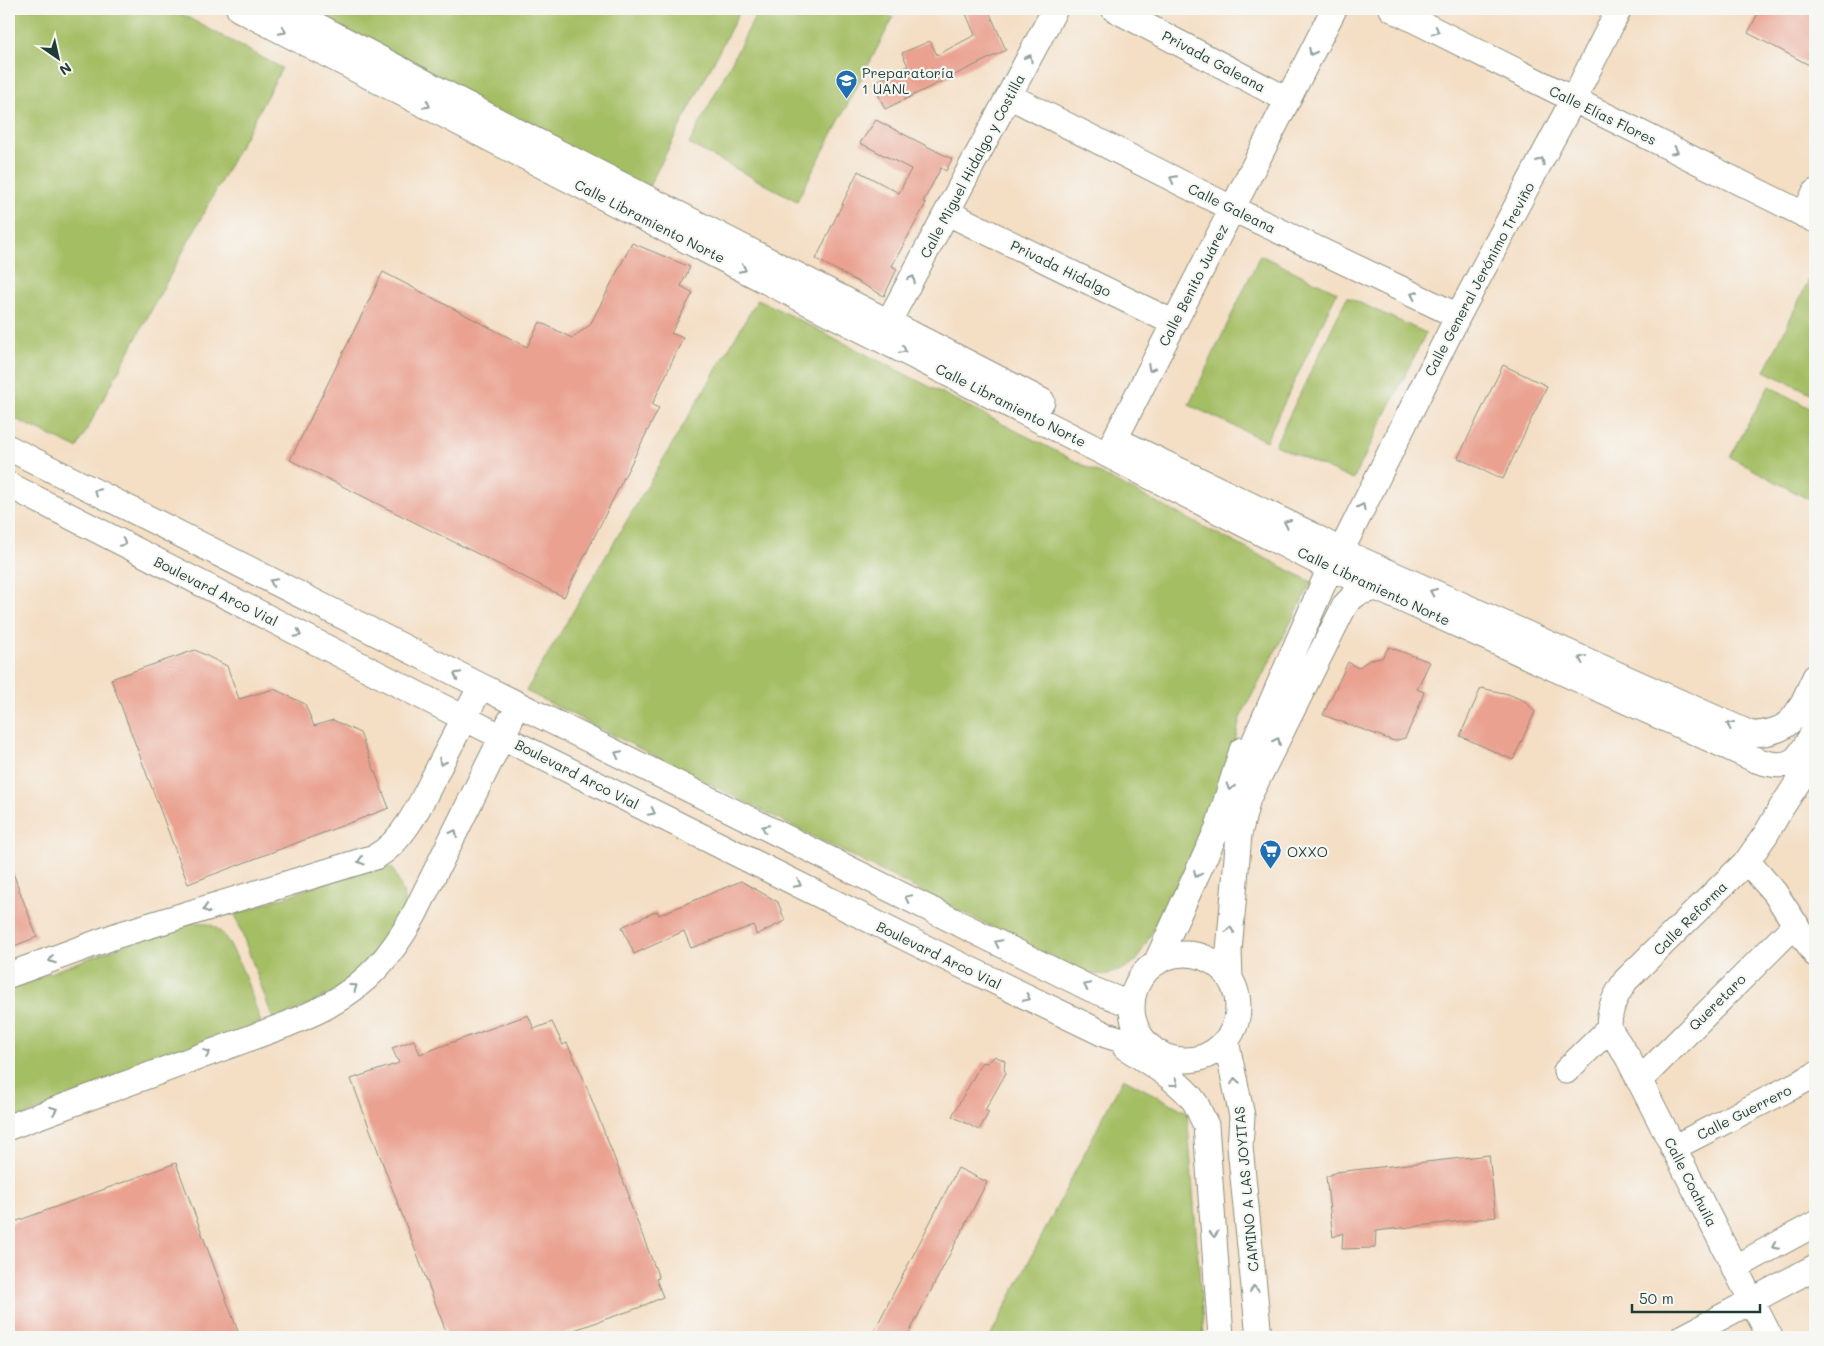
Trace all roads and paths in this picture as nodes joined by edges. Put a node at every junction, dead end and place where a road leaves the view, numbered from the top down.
1 (240, 9) edge
2 (286, 9) edge
3 (1054, 9) edge
4 (1114, 9) edge
5 (1334, 9) edge
6 (1392, 9) edge
7 (1619, 9) edge
8 (364, 61) junction
9 (1009, 96) junction
10 (1288, 100) junction
11 (1573, 100) junction
12 (1815, 192) edge
13 (1231, 208) junction
14 (948, 213) junction
15 (1810, 217) edge
16 (1458, 316) junction
17 (1174, 323) junction
18 (884, 330) junction
19 (1112, 447) junction
20 (9, 448) edge
21 (9, 485) edge
22 (1335, 559) junction
23 (1378, 588) junction
24 (1815, 677) edge
25 (481, 686) junction
26 (517, 704) junction
27 (464, 718) junction
28 (1815, 729) edge
29 (1776, 731) junction
30 (502, 736) junction
31 (1807, 758) edge
32 (1248, 798) junction
33 (1747, 861) junction
34 (1796, 924) junction
35 (1815, 954) edge
36 (1156, 963) junction
37 (9, 976) edge
38 (1230, 978) junction
39 (1132, 1005) junction
40 (1609, 1029) junction
41 (1106, 1035) junction
42 (1226, 1041) junction
43 (1151, 1049) junction
44 (1566, 1071) dead end
45 (1815, 1075) edge
46 (1639, 1081) junction
47 (9, 1127) edge
48 (1673, 1148) junction
49 (1815, 1224) edge
50 (1815, 1267) edge
51 (1734, 1268) junction
52 (1752, 1302) junction
53 (1221, 1337) edge
54 (1259, 1337) edge
55 (1684, 1337) edge
56 (1770, 1337) edge

1 -> 8 street, Calle Libramiento Norte
2 - 8 street, Calle Libramiento Norte
9 -> 3 street, Calle Miguel Hidalgo y Costilla
4 - 10 street, Privada Galeana
5 -> 10 street, Calle Benito Juárez
6 -> 11 street, Calle Elías Flores
7 - 11 street, Calle General Jerónimo Treviño
8 - 18 street, Calle Libramiento Norte
13 -> 9 street, Calle Galeana
9 - 14 street, Calle Miguel Hidalgo y Costilla
10 - 13 street, Calle Benito Juárez
11 -> 15 street, Calle Elías Flores
16 -> 11 street, Calle General Jerónimo Treviño
12 - 15 street
16 -> 13 street, Calle Galeana
13 - 17 street, Calle Benito Juárez
14 - 17 street, Privada Hidalgo
18 -> 14 street, Calle Miguel Hidalgo y Costilla
22 -> 16 street, Calle General Jerónimo Treviño
17 -> 19 street, Calle Benito Juárez
18 - 19 street, Calle Libramiento Norte
19 - 22 street, Calle Libramiento Norte
25 -> 20 street
21 -> 27 street, Boulevard Arco Vial
22 - 23 street, Calle Libramiento Norte
29 -> 22 street, Calle Libramiento Norte
22 - 32 street
22 -> 36 street
23 - 31 street, Calle Libramiento Norte
32 -> 23 street
24 - 29 street
25 - 26 street
25 - 27 street
26 - 30 street
39 -> 26 street
27 - 30 street, Boulevard Arco Vial
27 -> 37 street
28 - 31 street, Calle Reforma
29 - 31 street
30 -> 41 street, Boulevard Arco Vial
47 -> 30 street
31 - 33 street, Calle Reforma
38 -> 32 street
33 - 34 street
33 - 40 street, Calle Reforma
34 - 35 street
34 - 46 street, Queretaro
36 - 38 street
36 - 39 street
38 - 42 street
39 - 43 street
40 - 44 street
40 - 46 street, Calle Coahuila
41 - 43 street, Boulevard Arco Vial
41 -> 53 street
42 - 43 street
54 -> 42 street, CAMINO A LAS JOYITAS
45 - 48 street, Calle Guerrero
46 - 48 street, Calle Coahuila
48 - 51 street, Calle Coahuila
49 -> 51 street
50 - 52 street
51 - 52 street, Calle Coahuila
52 - 55 street
52 - 56 street, Calle Coahuila

